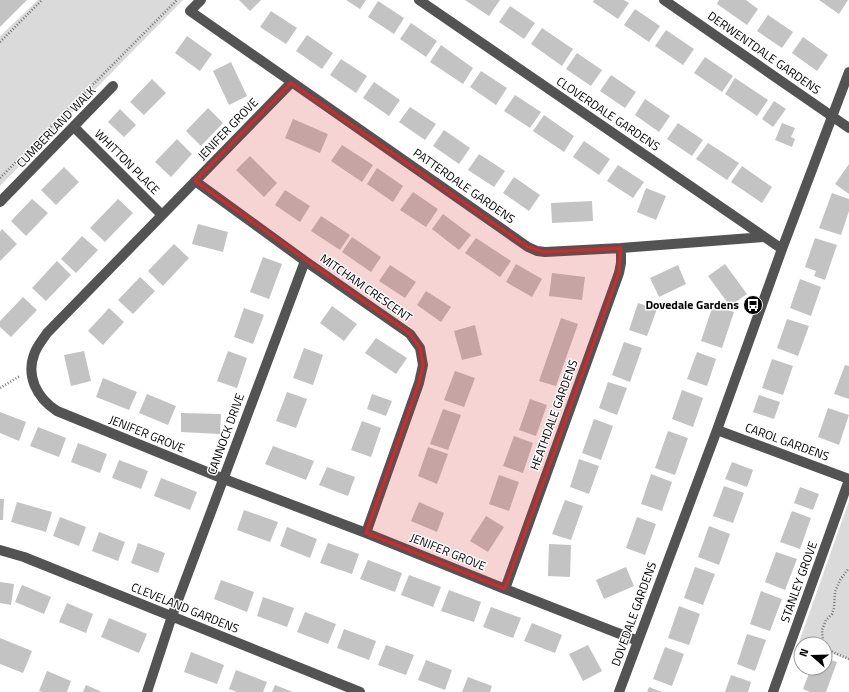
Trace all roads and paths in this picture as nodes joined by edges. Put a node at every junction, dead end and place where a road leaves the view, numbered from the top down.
1 (42, 0) edge
2 (177, 0) edge
3 (201, 0) edge
4 (419, 0) edge
5 (664, 0) edge
6 (0, 42) edge
7 (849, 72) edge
8 (291, 83) junction
9 (113, 86) dead end
10 (833, 116) junction
11 (74, 127) junction
12 (849, 128) edge
13 (0, 178) edge
14 (196, 181) junction
15 (0, 202) edge
16 (162, 215) junction
17 (764, 237) junction
18 (621, 248) junction
19 (782, 249) junction
20 (305, 261) junction
21 (32, 369) junction
22 (0, 388) edge
23 (717, 430) junction
24 (224, 479) junction
25 (849, 479) edge
26 (366, 533) junction
27 (0, 550) edge
28 (849, 568) edge
29 (505, 589) junction
30 (172, 616) junction
31 (823, 636) edge
32 (638, 641) junction
33 (833, 652) edge
34 (849, 659) edge
35 (147, 692) edge
36 (360, 692) edge
37 (619, 692) edge
38 (773, 692) edge

1 - 6 path
2 - 13 path
3 - 8 street, PATTERDALE GARDENS
4 - 17 street, CLOVERDALE GARDENS
5 - 10 street, DERWENTDALE GARDENS
7 - 10 street, DOVEDALE GARDENS
8 - 14 street, JENIFER GROVE
8 - 18 street, PATTERDALE GARDENS
9 - 11 street, CUMBERLAND WALK
10 - 12 street, DERWENTDALE GARDENS
10 - 19 street, DOVEDALE GARDENS
11 - 15 street, CUMBERLAND WALK
11 - 16 street, WHITTON PLACE
14 - 16 street, JENIFER GROVE
14 - 20 street, MITCHAM CRESCENT
16 - 21 street, JENIFER GROVE
17 - 18 street, PATTERDALE GARDENS
17 - 19 street, CLOVERDALE GARDENS
18 - 29 street, HEATHDALE GARDENS
19 - 23 street, DOVEDALE GARDENS
20 - 24 street, CANNOCK DRIVE
20 - 26 street, MITCHAM CRESCENT
21 - 22 path
21 - 24 street, JENIFER GROVE
23 - 25 street, CAROL GARDENS
23 - 32 street, DOVEDALE GARDENS
24 - 26 street, JENIFER GROVE
24 - 30 street, CANNOCK DRIVE
25 - 38 street, STANLEY GROVE
26 - 29 street, JENIFER GROVE
27 - 30 street, CLEVELAND GARDENS
28 - 31 path
29 - 32 street, JENIFER GROVE
30 - 35 street, CANNOCK DRIVE
30 - 36 street, CLEVELAND GARDENS
32 - 37 street, DOVEDALE GARDENS
33 - 34 path

